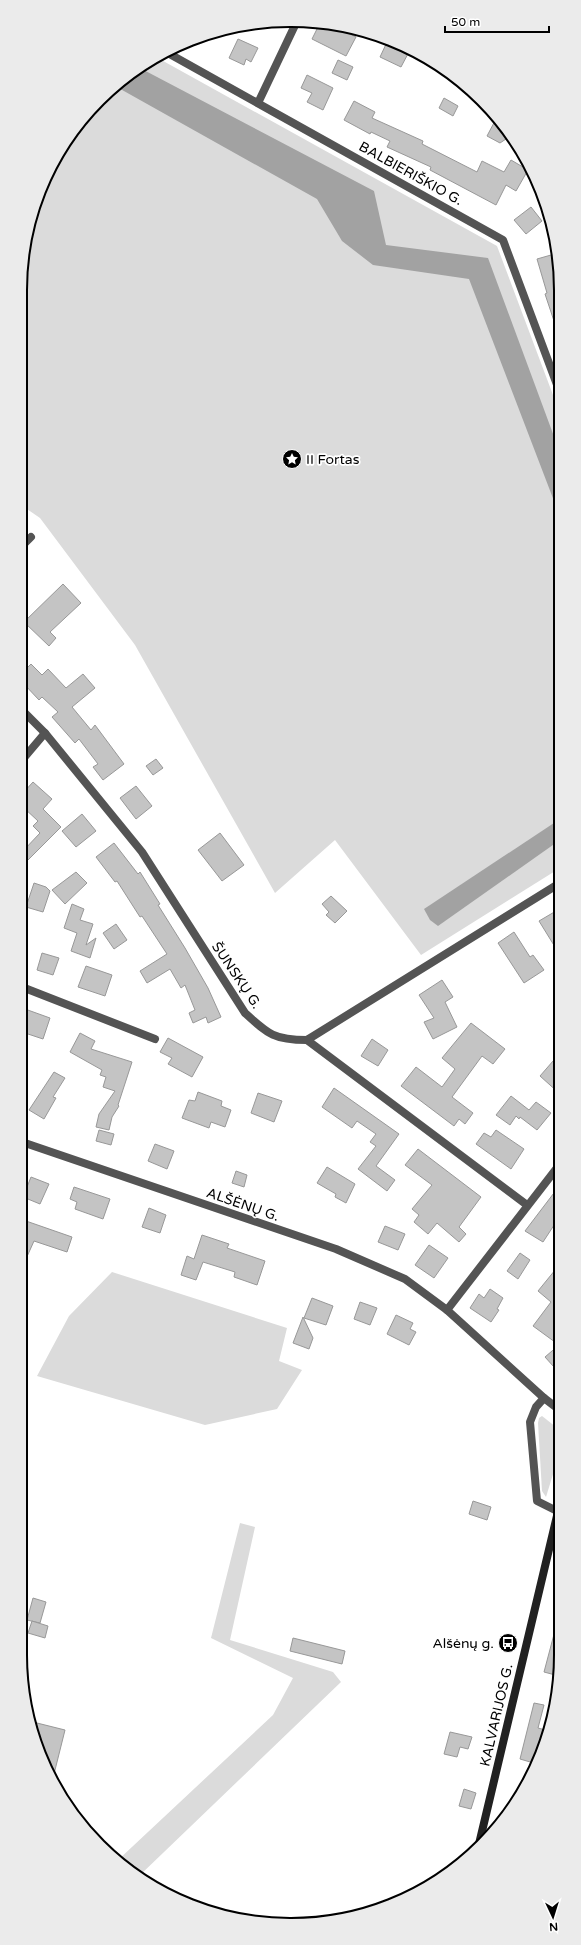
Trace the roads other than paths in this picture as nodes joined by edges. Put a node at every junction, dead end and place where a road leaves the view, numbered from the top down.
1 (294, 27) edge
2 (172, 55) edge
3 (258, 103) junction
4 (554, 377) edge
5 (31, 537) dead end
6 (27, 541) edge
7 (27, 715) edge
8 (45, 733) junction
9 (27, 754) edge
10 (554, 887) edge
11 (27, 989) edge
12 (155, 1040) dead end
13 (307, 1040) junction
14 (27, 1144) edge
15 (554, 1171) edge
16 (527, 1205) junction
17 (447, 1310) junction
18 (544, 1398) junction
19 (554, 1406) edge
20 (554, 1510) edge
21 (554, 1524) edge
22 (481, 1837) edge

1 - 3 street
2 - 3 street, BALBIERIŠKIO G.
3 - 4 street, BALBIERIŠKIO G.
5 - 6 street
7 - 8 street, ŠUNSKŲ G.
8 - 9 street
8 - 13 street, ŠUNSKŲ G.
10 - 13 street
11 - 12 street
13 - 16 street
14 - 17 street, ALŠĖNŲ G.
15 - 16 street
16 - 17 street
17 - 18 street, ALŠĖNŲ G.
18 - 19 street, ALŠĖNŲ G.
18 - 20 street
21 - 22 main road, KALVARIJOS G.

